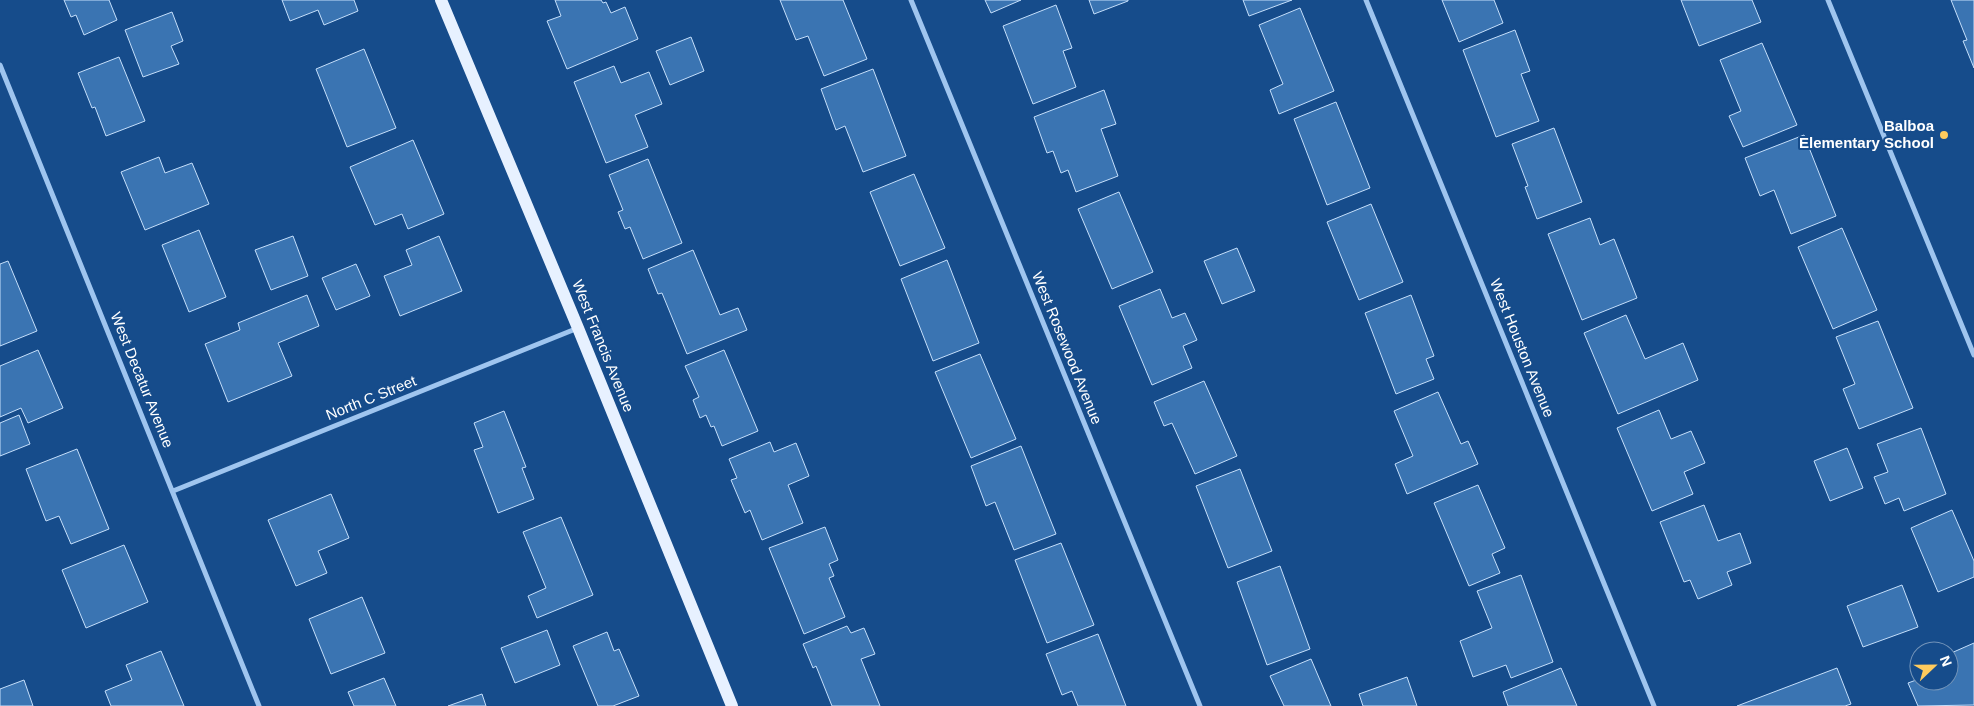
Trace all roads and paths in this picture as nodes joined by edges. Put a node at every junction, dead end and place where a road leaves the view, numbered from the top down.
1 (440, 0) edge
2 (912, 0) edge
3 (1366, 0) edge
4 (1828, 0) edge
5 (0, 65) edge
6 (578, 328) junction
7 (1971, 340) edge
8 (1974, 355) edge
9 (173, 492) junction
10 (260, 706) edge
11 (732, 706) edge
12 (1200, 706) edge
13 (1654, 706) edge

1 - 6 main road, West Francis Avenue
2 - 12 street, West Rosewood Avenue
3 - 13 street, West Houston Avenue
4 - 7 street
5 - 9 street, West Decatur Avenue
6 - 9 street, North C Street
6 - 11 main road, West Francis Avenue
7 - 8 street
9 - 10 street, West Decatur Avenue

